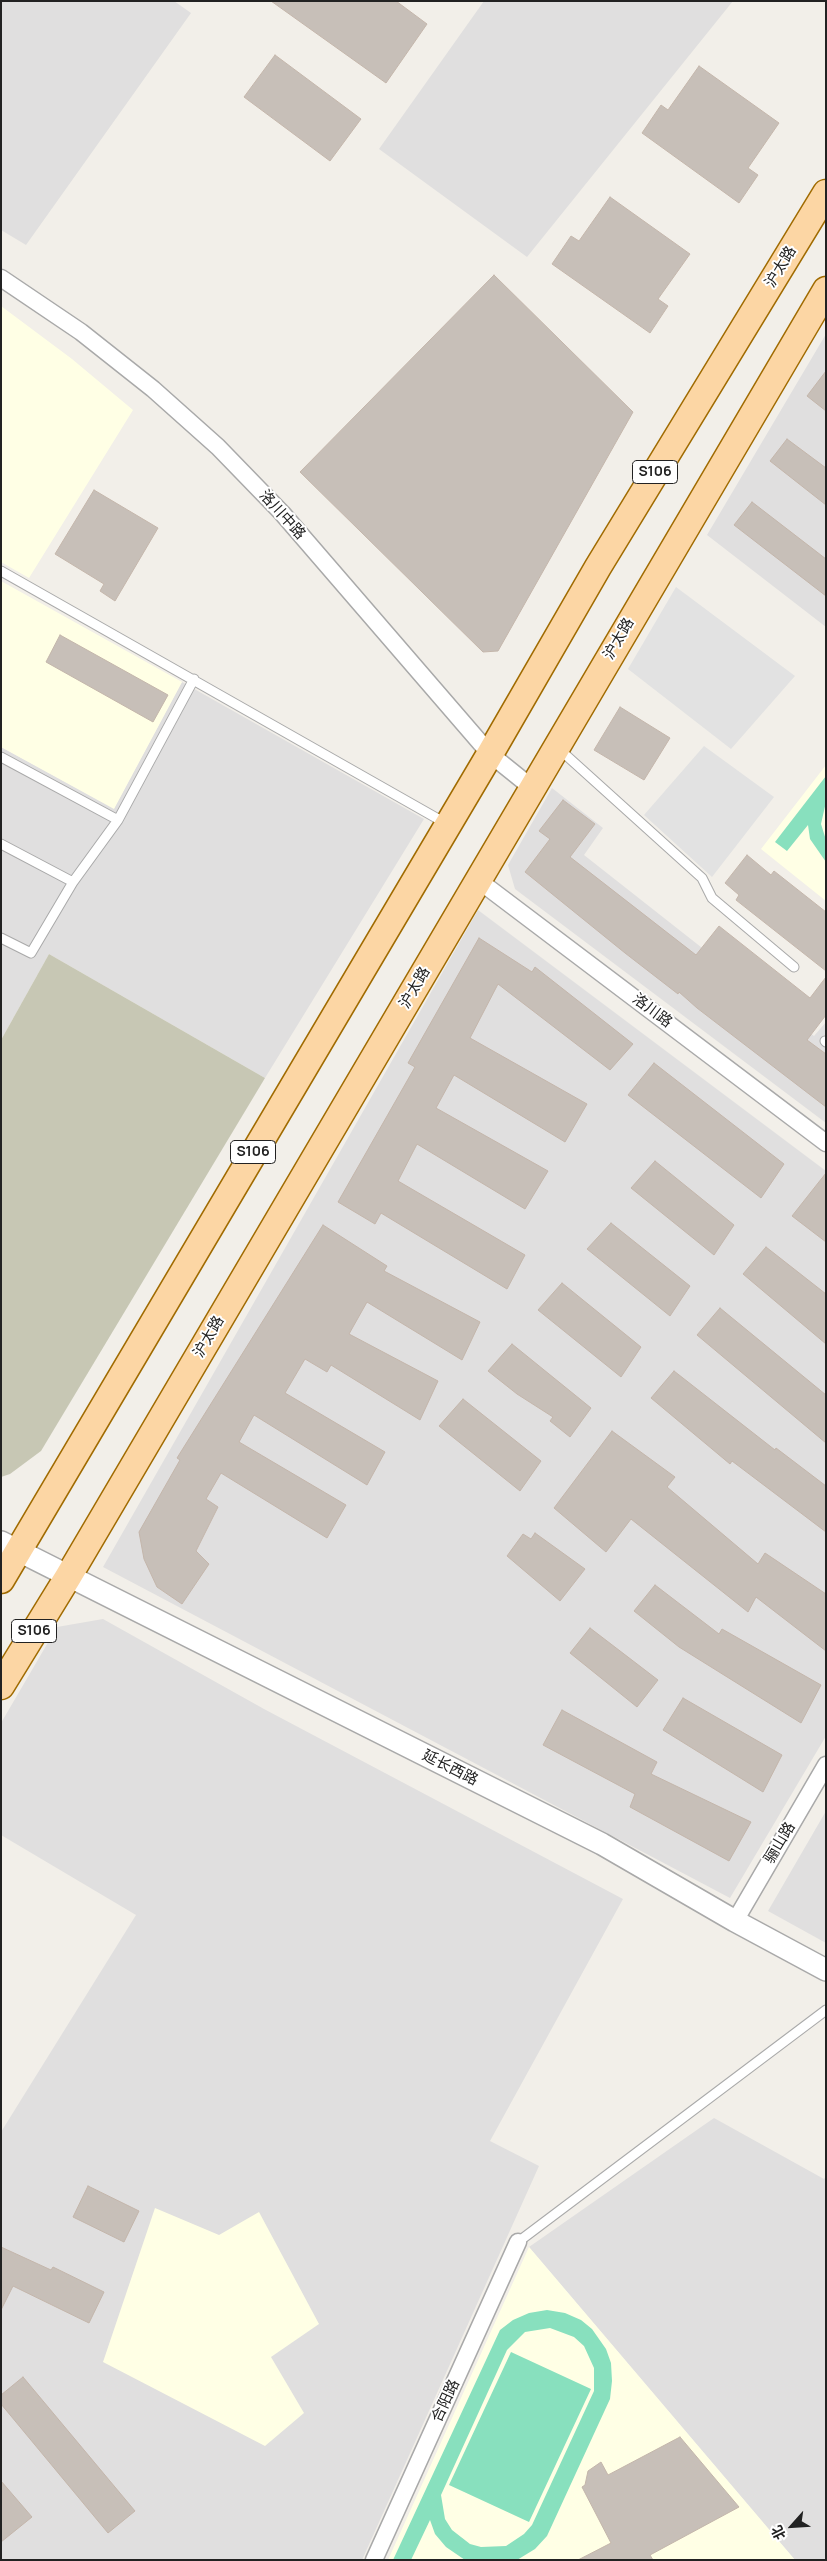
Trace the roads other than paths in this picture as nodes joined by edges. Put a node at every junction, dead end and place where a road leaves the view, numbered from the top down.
1 (826, 193) edge
2 (1, 278) edge
3 (826, 290) edge
4 (1, 571) edge
5 (194, 679) junction
6 (556, 746) junction
7 (490, 754) junction
8 (1, 757) edge
9 (531, 787) junction
10 (118, 820) junction
11 (447, 824) junction
12 (1, 844) edge
13 (478, 880) junction
14 (73, 882) junction
15 (1, 938) edge
16 (794, 967) dead end
17 (824, 1138) edge
18 (10, 1546) edge
19 (68, 1577) junction
20 (1, 1580) edge
21 (1, 1686) edge
22 (826, 1765) edge
23 (735, 1921) junction
24 (826, 1970) edge
25 (826, 2010) edge
26 (518, 2242) joint
27 (374, 2560) edge

1 - 7 main road, 沪太路 / S106
2 - 7 street, 洛川中路
3 - 6 main road, 沪太路 / S106
4 - 5 lane
5 - 10 lane
5 - 11 lane
6 - 9 main road, 沪太路 / S106
6 - 16 lane
7 - 9 street, 洛川中路
7 - 11 main road, 沪太路 / S106
8 - 10 lane
9 - 13 main road, 沪太路 / S106
10 - 14 lane
11 - 18 main road, 沪太路 / S106
12 - 14 lane
13 - 17 street, 洛川路
13 - 19 main road, 沪太路 / S106
14 - 15 lane
18 - 19 street, 延长西路
18 - 20 main road, 沪太路 / S106
19 - 21 main road, 沪太路 / S106
19 - 23 street, 延长西路
22 - 23 street, 骊山路
23 - 24 street, 延长西路
25 - 26 lane
26 - 27 street, 合阳路

